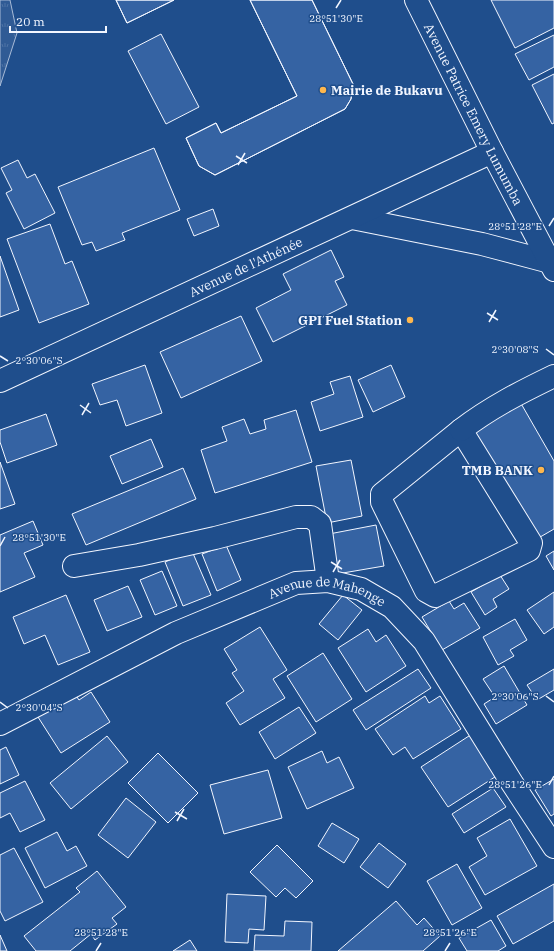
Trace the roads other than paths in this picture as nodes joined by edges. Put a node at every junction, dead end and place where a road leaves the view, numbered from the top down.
1 (416, 0) edge
2 (492, 152) junction
3 (352, 218) junction
4 (552, 266) edge
5 (554, 376) edge
6 (0, 381) edge
7 (461, 430) junction
8 (74, 566) dead end
9 (328, 581) junction
10 (0, 724) edge
11 (554, 847) edge

1 - 2 street, Avenue Patrice Emery Lumumba
2 - 3 street, Avenue de l'Athénée
2 - 4 street, Avenue Patrice Emery Lumumba
3 - 4 street
3 - 6 street, Avenue de l'Athénée
5 - 7 street
7 - 7 street
8 - 9 street
9 - 10 street, Avenue de Mahenge
9 - 11 street, Avenue de Mahenge

